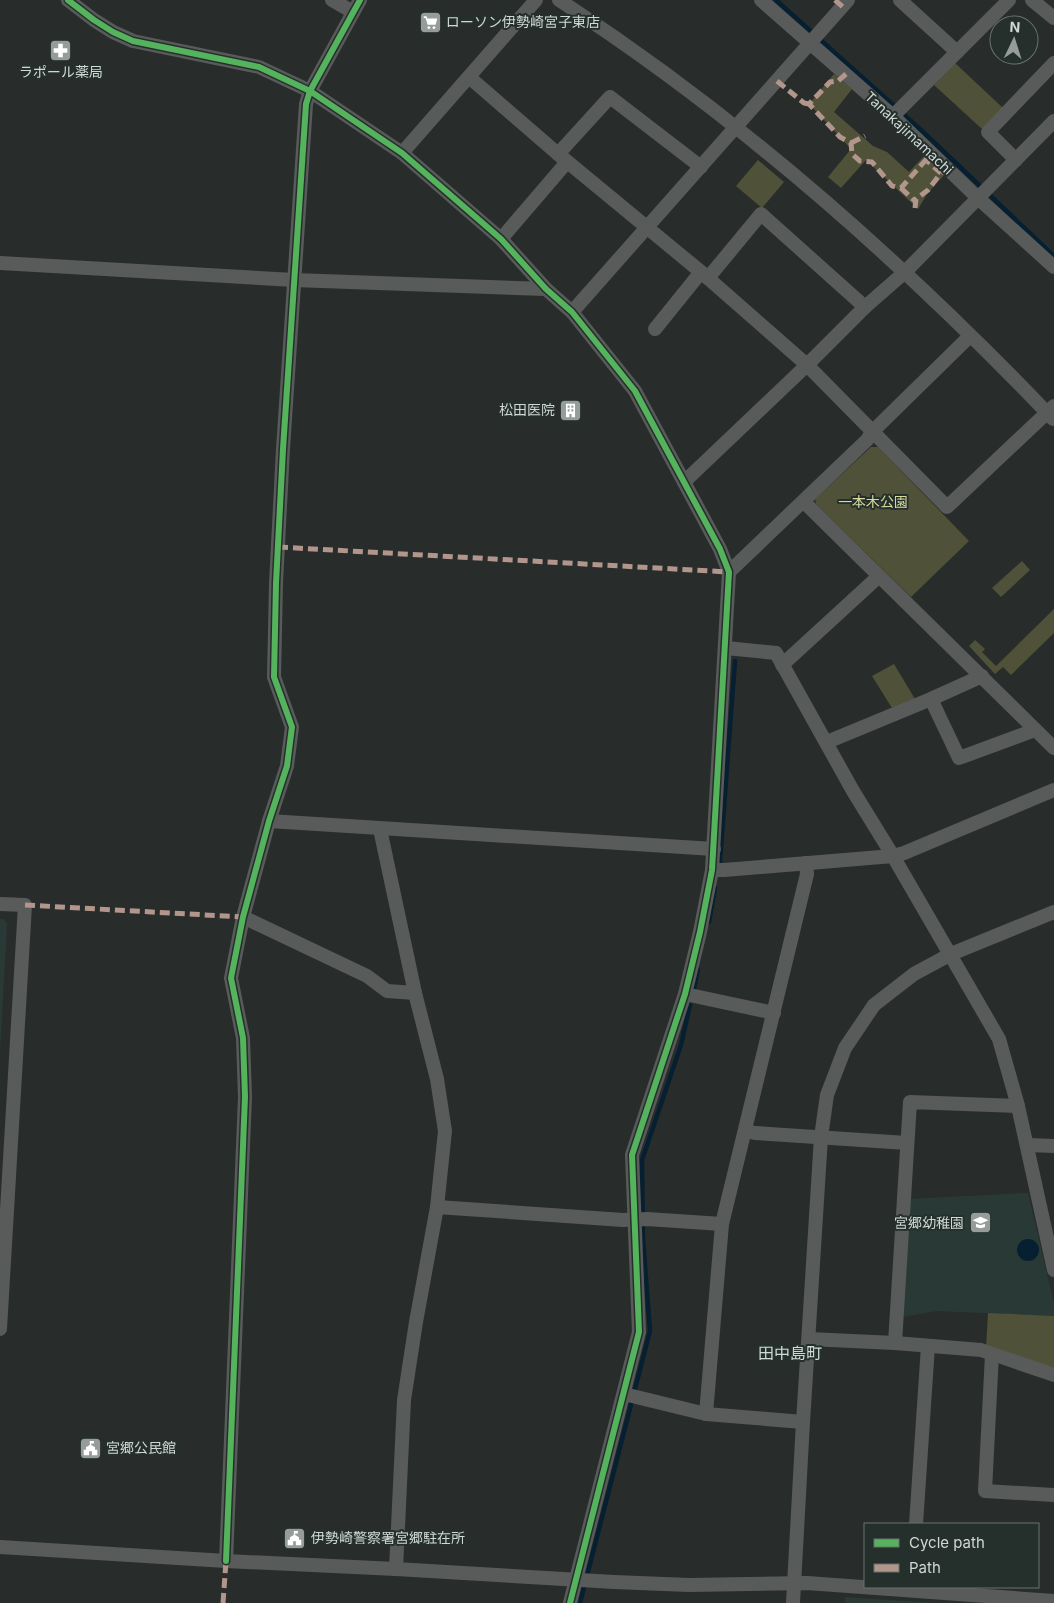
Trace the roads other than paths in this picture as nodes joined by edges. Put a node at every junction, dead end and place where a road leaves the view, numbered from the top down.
1 (71, 0) edge
2 (332, 0) edge
3 (536, 0) edge
4 (559, 0) edge
5 (762, 0) edge
6 (848, 0) edge
7 (900, 0) edge
8 (1009, 0) edge
9 (1032, 0) edge
10 (356, 6) edge
11 (1054, 18) edge
12 (811, 43) junction
13 (957, 52) junction
14 (1054, 63) edge
15 (469, 76) junction
16 (310, 91) junction
17 (893, 116) junction
18 (1054, 121) edge
19 (738, 127) junction
20 (402, 153) junction
21 (563, 158) junction
22 (1016, 160) junction
23 (701, 167) junction
24 (979, 199) junction
25 (647, 227) junction
26 (501, 239) junction
27 (0, 263) edge
28 (1054, 267) edge
29 (905, 272) junction
30 (705, 275) junction
31 (294, 280) junction
32 (546, 289) junction
33 (865, 307) junction
34 (572, 312) junction
35 (655, 329) dead end
36 (970, 336) junction
37 (807, 365) junction
38 (1052, 413) edge
39 (872, 432) junction
40 (684, 482) junction
41 (804, 502) junction
42 (729, 572) junction
43 (878, 577) junction
44 (726, 648) junction
45 (782, 665) junction
46 (982, 676) junction
47 (931, 699) junction
48 (1036, 730) junction
49 (827, 742) junction
50 (1054, 748) edge
51 (1054, 790) edge
52 (269, 821) junction
53 (380, 829) junction
54 (714, 848) junction
55 (893, 856) junction
56 (806, 863) junction
57 (712, 870) junction
58 (0, 904) edge
59 (1054, 912) edge
60 (243, 917) junction
61 (951, 954) junction
62 (416, 993) junction
63 (685, 994) junction
64 (774, 1013) junction
65 (1018, 1106) junction
66 (746, 1131) junction
67 (821, 1137) junction
68 (906, 1143) junction
69 (1027, 1145) junction
70 (1054, 1146) edge
71 (437, 1207) junction
72 (634, 1219) junction
73 (722, 1224) junction
74 (1054, 1268) edge
75 (0, 1329) edge
76 (809, 1339) junction
77 (895, 1343) junction
78 (928, 1346) junction
79 (992, 1354) junction
80 (1054, 1375) edge
81 (624, 1394) junction
82 (706, 1414) junction
83 (803, 1422) junction
84 (1054, 1495) edge
85 (916, 1523) edge
86 (0, 1547) edge
87 (226, 1561) junction
88 (396, 1568) junction
89 (576, 1580) junction
90 (794, 1583) junction
91 (864, 1586) edge
92 (911, 1588) edge
93 (1054, 1601) edge
94 (570, 1603) edge
95 (793, 1603) edge

1 - 16 street
2 - 10 street
3 - 15 street
4 - 19 street
5 - 12 street, Tanakajimamachi
6 - 12 street
7 - 13 street
8 - 13 street
9 - 11 street
10 - 16 street
12 - 17 street, Tanakajimamachi
12 - 19 street
13 - 17 street
14 - 22 street
15 - 20 street
15 - 21 street
16 - 20 street
16 - 31 street
17 - 24 street, Tanakajimamachi
18 - 22 street
19 - 23 street
19 - 29 street
20 - 26 street
21 - 23 street
21 - 25 street
21 - 26 street
22 - 24 street
23 - 25 street
24 - 28 street, Tanakajimamachi
24 - 29 street
25 - 30 street
25 - 34 street
26 - 32 street
27 - 31 street
29 - 33 street
29 - 36 street
30 - 33 street
30 - 35 street
30 - 37 street
31 - 32 street
31 - 52 street
32 - 34 street
33 - 37 street
34 - 40 street
36 - 38 street
36 - 39 street
37 - 39 street
37 - 40 street
38 - 39 street
39 - 41 street
40 - 42 street
41 - 42 street
41 - 43 street
42 - 44 street
43 - 45 street
43 - 46 street
44 - 45 street
44 - 54 street
45 - 49 street
46 - 47 street
46 - 48 street
47 - 48 street
47 - 49 street
48 - 50 street
49 - 55 street
51 - 55 street
52 - 53 street
52 - 60 street
53 - 54 street
53 - 62 street
54 - 57 street
55 - 56 street
55 - 61 street
56 - 57 street
56 - 64 street
57 - 63 street
58 - 75 street
59 - 61 street
60 - 62 street
60 - 87 street
61 - 65 street
61 - 67 street
62 - 71 street
63 - 64 street
63 - 72 street
64 - 66 street
65 - 68 street
65 - 69 street
66 - 67 street
66 - 73 street
67 - 68 street
67 - 76 street
68 - 77 street
69 - 70 street
69 - 74 street
71 - 72 street
71 - 88 street
72 - 73 street
72 - 81 street
73 - 82 street
76 - 77 street
76 - 83 street
77 - 78 street
78 - 79 street
78 - 85 street
79 - 80 street
79 - 84 street
81 - 82 street
81 - 89 street
82 - 83 street
83 - 90 street
86 - 87 street
87 - 88 street
88 - 89 street
89 - 90 street
89 - 94 street
90 - 91 street
90 - 95 street
92 - 93 street

